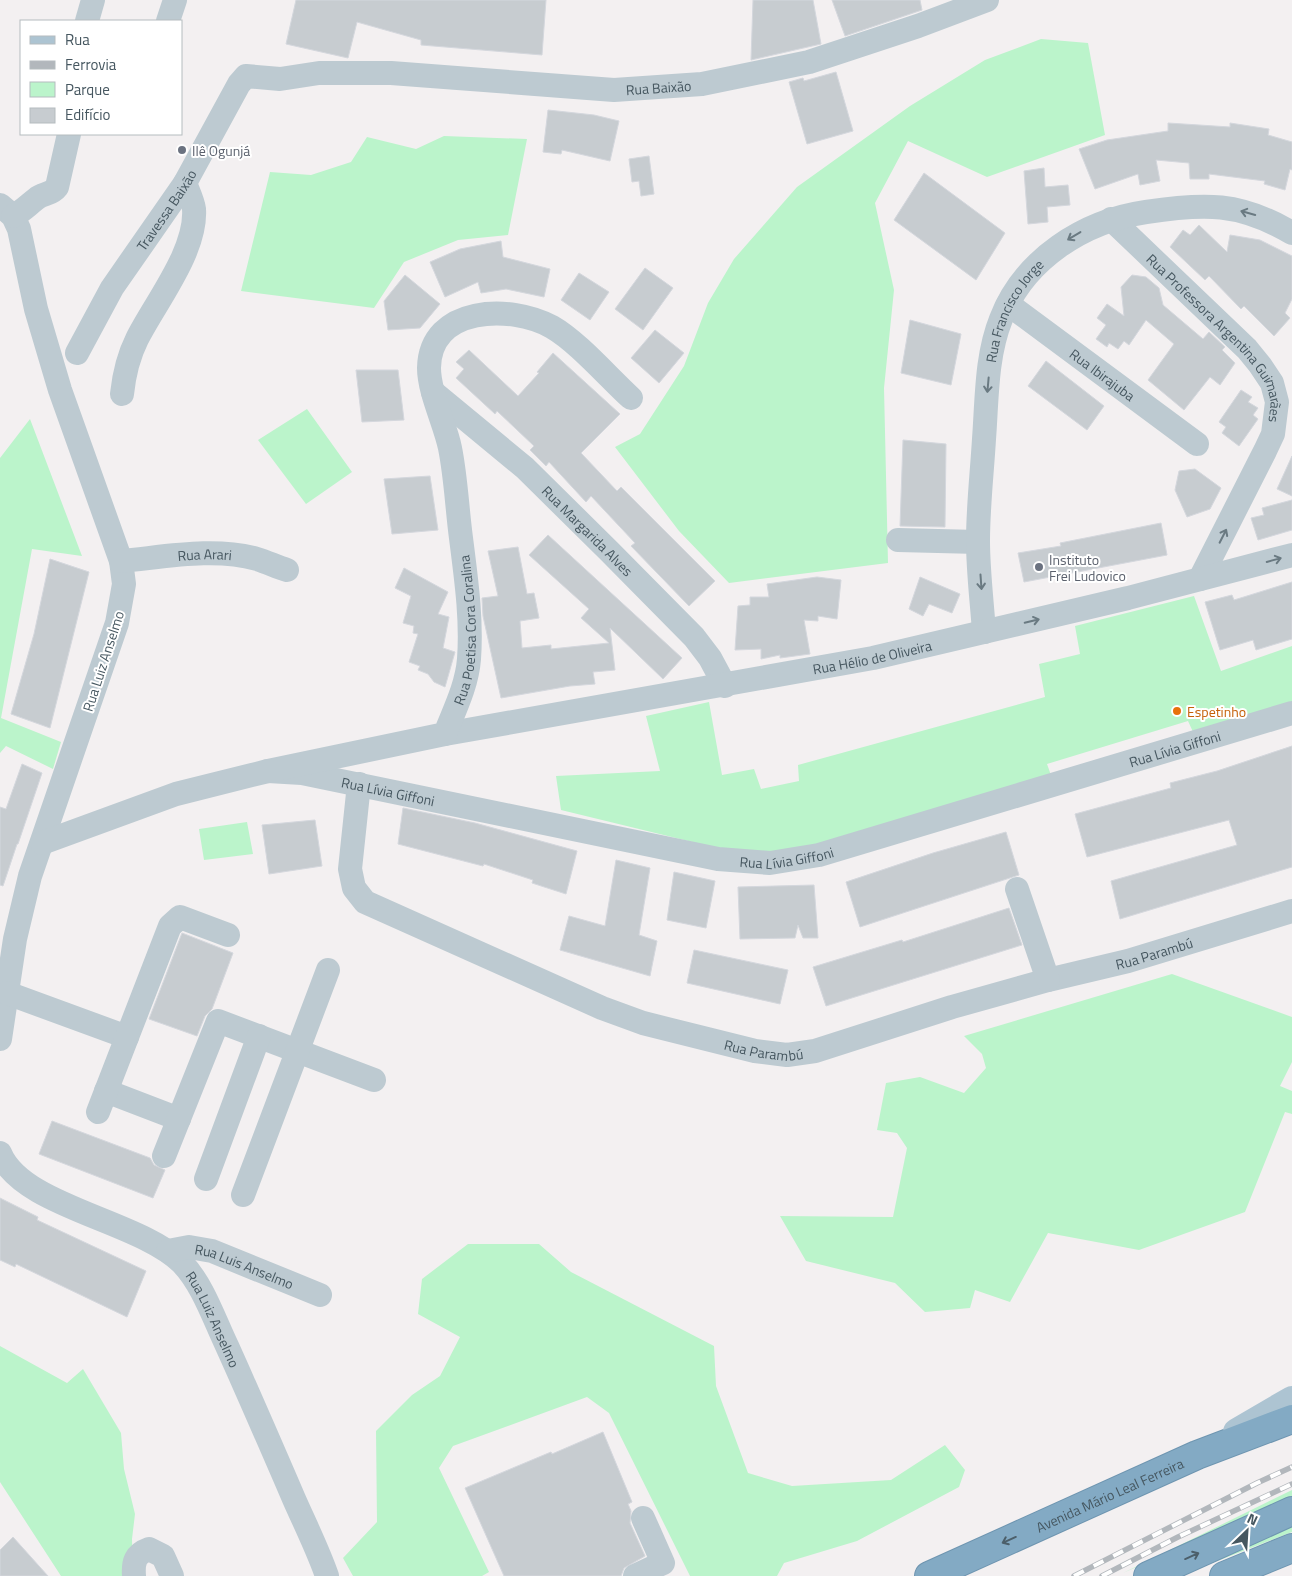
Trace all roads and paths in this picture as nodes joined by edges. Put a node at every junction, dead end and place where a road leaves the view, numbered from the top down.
1 (93, 0) edge
2 (175, 0) edge
3 (987, 0) edge
4 (87, 20) edge
5 (168, 20) edge
6 (319, 73) joint
7 (69, 135) edge
8 (185, 183) junction
9 (7, 210) edge
10 (1111, 219) junction
11 (1292, 233) edge
12 (1008, 304) junction
13 (77, 353) dead end
14 (433, 392) junction
15 (122, 394) dead end
16 (631, 398) dead end
17 (1197, 444) dead end
18 (898, 540) dead end
19 (978, 542) junction
20 (1292, 555) edge
21 (121, 561) junction
22 (286, 570) dead end
23 (1200, 580) junction
24 (984, 632) junction
25 (725, 686) junction
26 (1292, 713) edge
27 (445, 734) junction
28 (268, 771) junction
29 (359, 784) junction
30 (42, 843) junction
31 (1018, 889) dead end
32 (1292, 910) edge
33 (228, 935) dead end
34 (328, 970) dead end
35 (1048, 980) junction
36 (7, 993) junction
37 (259, 1036) junction
38 (127, 1038) junction
39 (0, 1039) edge
40 (299, 1051) junction
41 (374, 1080) dead end
42 (179, 1119) junction
43 (0, 1153) edge
44 (164, 1156) dead end
45 (206, 1179) dead end
46 (244, 1195) dead end
47 (168, 1251) junction
48 (320, 1295) dead end
49 (1292, 1400) edge
50 (1292, 1418) edge
51 (1197, 1455) junction
52 (1292, 1511) edge
53 (643, 1518) dead end
54 (1292, 1548) edge
55 (1253, 1570) edge
56 (938, 1572) edge
57 (134, 1576) edge
58 (172, 1576) edge
59 (327, 1576) edge
60 (635, 1576) edge
61 (919, 1576) edge
62 (1148, 1576) edge
63 (1224, 1576) edge

1 - 4 street
2 - 5 street
3 - 6 street, Rua Baixão
6 - 8 street, Travessa Baixão
7 - 9 street
8 - 13 street, Travessa Baixão
8 - 15 street
9 - 21 street, Rua Luiz Anselmo
11 -> 10 street, Rua Francisco Jorge
10 -> 12 street, Rua Francisco Jorge
23 -> 10 street, Rua Professora Argentina Guimarães
12 - 17 street, Rua Ibirajuba
12 -> 19 street, Rua Francisco Jorge
14 - 16 street, Rua Poetisa Cora Coralina
14 - 25 street, Rua Margarida Alves
14 - 27 street, Rua Poetisa Cora Coralina
18 - 19 street
19 -> 24 street, Rua Francisco Jorge
23 -> 20 street, Rua Hélio de Oliveira
21 - 22 street, Rua Arari
21 - 30 street, Rua Luiz Anselmo
24 -> 23 street, Rua Hélio de Oliveira
24 - 25 street, Rua Hélio de Oliveira
25 - 27 street, Rua Hélio de Oliveira
26 - 29 street, Rua Lívia Giffoni
27 - 28 street
28 - 29 street, Rua Lívia Giffoni
28 - 30 street
29 - 35 street, Rua Parambú
30 - 36 street, Rua Luiz Anselmo
31 - 35 street
32 - 35 street, Rua Parambú
33 - 38 street
34 - 40 street
36 - 38 street
36 - 39 street, Rua Luiz Anselmo
37 - 40 street
37 - 42 street
37 - 45 street
38 - 42 street
40 - 41 street
40 - 46 street
42 - 44 street
43 - 47 street, Rua Luiz Anselmo
47 - 48 street, Rua Luis Anselmo
47 - 59 street, Rua Luiz Anselmo
49 - 51 main road
50 - 51 highway, Avenida Mário Leal Ferreira
51 -> 56 highway, Avenida Mário Leal Ferreira
62 -> 52 highway
53 - 60 street
54 - 55 highway
55 - 63 highway
56 - 61 street
57 - 58 street

